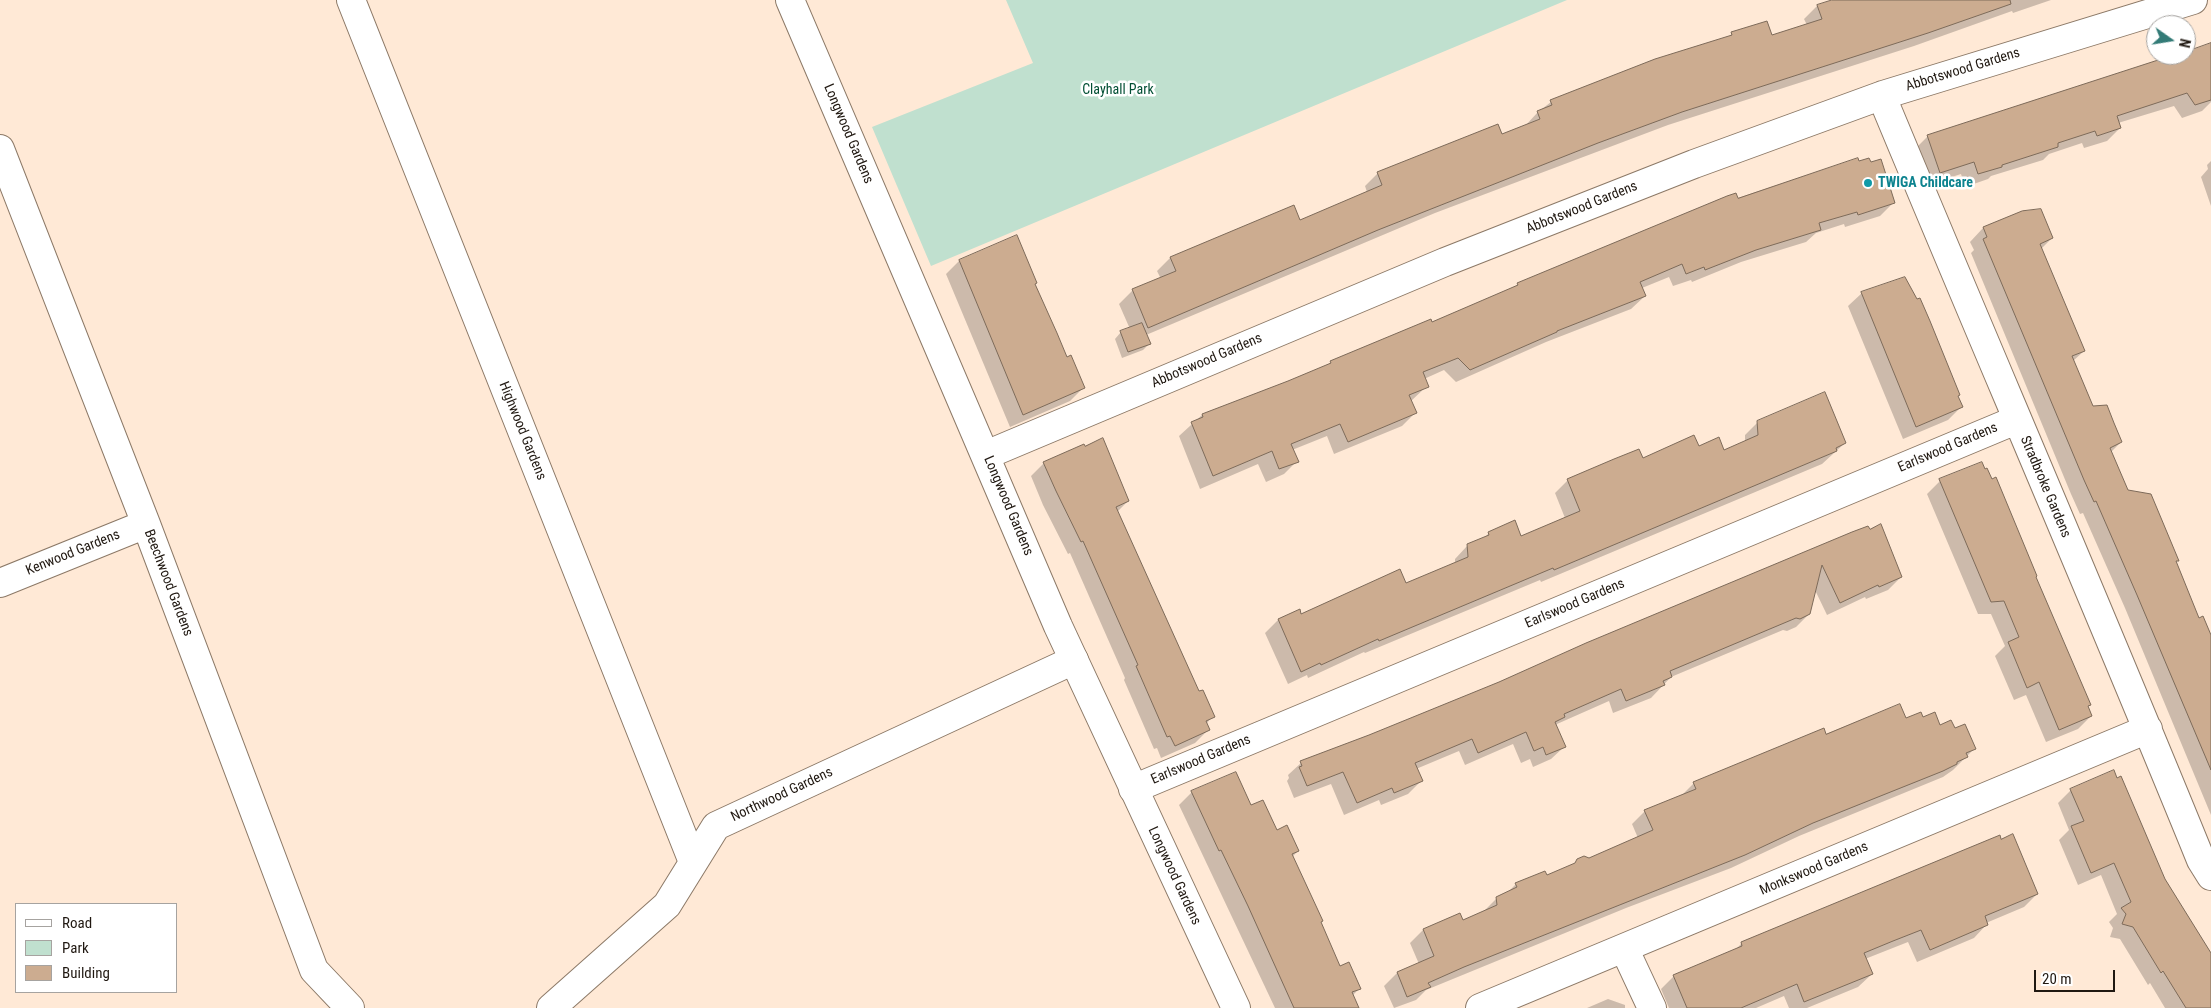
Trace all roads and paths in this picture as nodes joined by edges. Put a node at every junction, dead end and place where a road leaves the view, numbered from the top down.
1 (351, 0) edge
2 (790, 0) edge
3 (2193, 0) edge
4 (1883, 95) junction
5 (0, 149) edge
6 (2016, 420) junction
7 (990, 464) junction
8 (146, 524) junction
9 (0, 583) edge
10 (1074, 660) junction
11 (2148, 729) junction
12 (1133, 789) junction
13 (693, 862) junction
14 (2211, 876) edge
15 (1624, 948) junction
16 (350, 1008) edge
17 (551, 1008) edge
18 (1236, 1008) edge
19 (1480, 1008) edge
20 (1652, 1008) edge

1 - 13 street, Highwood Gardens
2 - 7 street, Longwood Gardens
3 - 4 street, Abbotswood Gardens
4 - 6 street, Stradbroke Gardens
4 - 7 street, Abbotswood Gardens
5 - 8 street, Beechwood Gardens
6 - 11 street, Stradbroke Gardens
6 - 12 street, Earlswood Gardens
7 - 10 street, Longwood Gardens
8 - 9 street, Kenwood Gardens
8 - 16 street, Beechwood Gardens
10 - 12 street, Longwood Gardens
10 - 13 street, Northwood Gardens
11 - 14 street, Stradbroke Gardens
11 - 15 street, Monkswood Gardens
12 - 18 street, Longwood Gardens
13 - 17 street, Northwood Gardens
15 - 19 street, Monkswood Gardens
15 - 20 street

